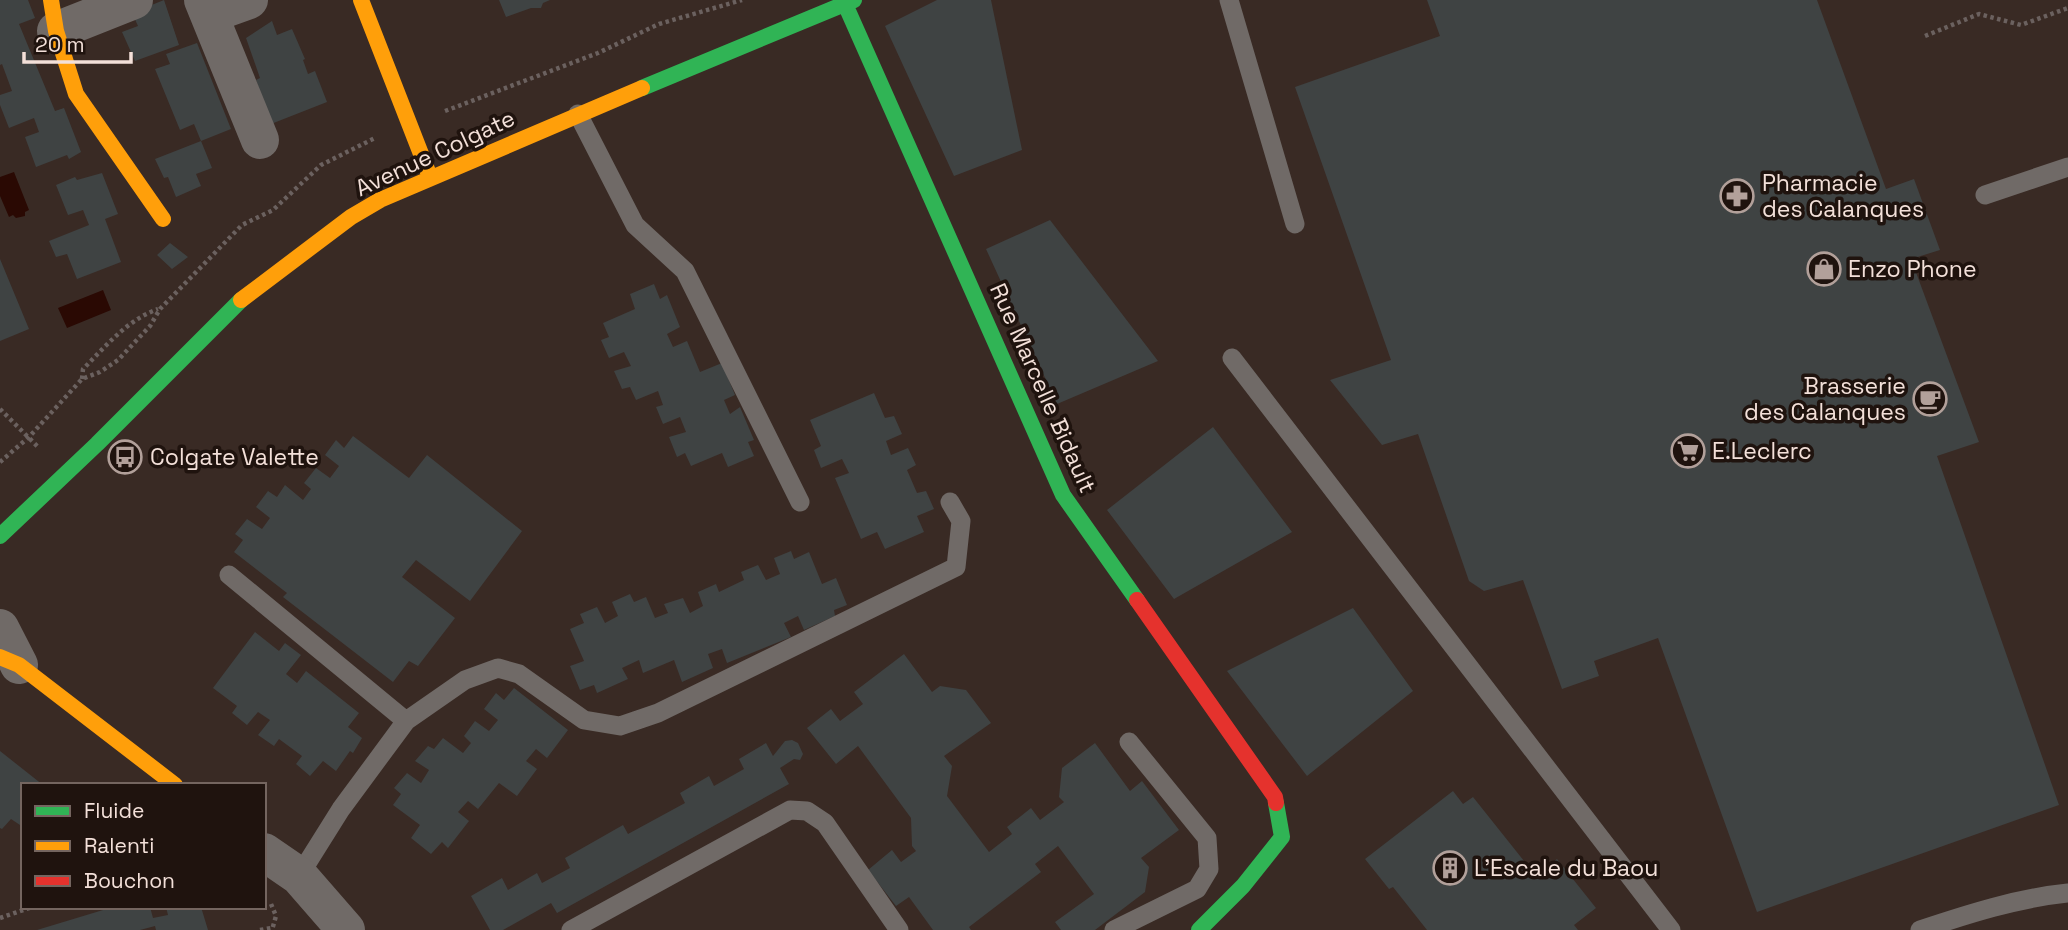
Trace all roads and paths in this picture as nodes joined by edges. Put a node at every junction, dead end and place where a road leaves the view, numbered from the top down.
1 (134, 0) edge
2 (248, 0) edge
3 (361, 0) edge
4 (742, 0) edge
5 (1229, 0) edge
6 (848, 1) edge
7 (207, 7) edge
8 (2068, 8) edge
9 (54, 15) edge
10 (1925, 36) dead end
11 (578, 114) junction
12 (432, 116) dead end
13 (385, 133) dead end
14 (260, 140) dead end
15 (2068, 167) edge
16 (430, 177) junction
17 (1985, 195) dead end
18 (163, 219) dead end
19 (1295, 224) dead end
20 (160, 309) junction
21 (1232, 358) dead end
22 (82, 379) junction
23 (0, 409) edge
24 (29, 438) junction
25 (46, 455) dead end
26 (0, 462) edge
27 (800, 502) dead end
28 (950, 502) dead end
29 (4, 534) edge
30 (0, 548) edge
31 (229, 575) dead end
32 (0, 628) edge
33 (9, 661) edge
34 (406, 721) junction
35 (1129, 741) dead end
36 (172, 783) edge
37 (266, 855) edge
38 (283, 885) junction
39 (2068, 893) edge
40 (27, 909) edge
41 (0, 918) edge
42 (339, 928) edge
43 (272, 929) edge
44 (260, 930) edge
45 (571, 930) edge
46 (899, 930) edge
47 (1114, 930) edge
48 (1199, 930) edge
49 (1671, 930) edge
50 (1920, 930) edge

1 - 9 street
2 - 7 street
3 - 16 street
4 - 12 path
5 - 19 lane
6 - 11 street, Avenue Colgate
6 - 48 street, Rue Marcelle Bidault
7 - 14 street
8 - 10 path
9 - 18 street
11 - 16 street, Avenue Colgate
11 - 27 lane
13 - 20 path
15 - 17 lane
16 - 29 street, Avenue Colgate
20 - 22 path
20 - 22 path
21 - 49 lane
22 - 24 path
23 - 24 path
24 - 25 path
24 - 26 path
28 - 34 lane
29 - 30 street, Avenue Colgate
31 - 34 lane
32 - 33 street
33 - 36 street
34 - 38 lane
35 - 47 lane
37 - 38 street
38 - 42 street
38 - 43 path
39 - 50 lane
40 - 41 path
43 - 44 path
45 - 46 lane

